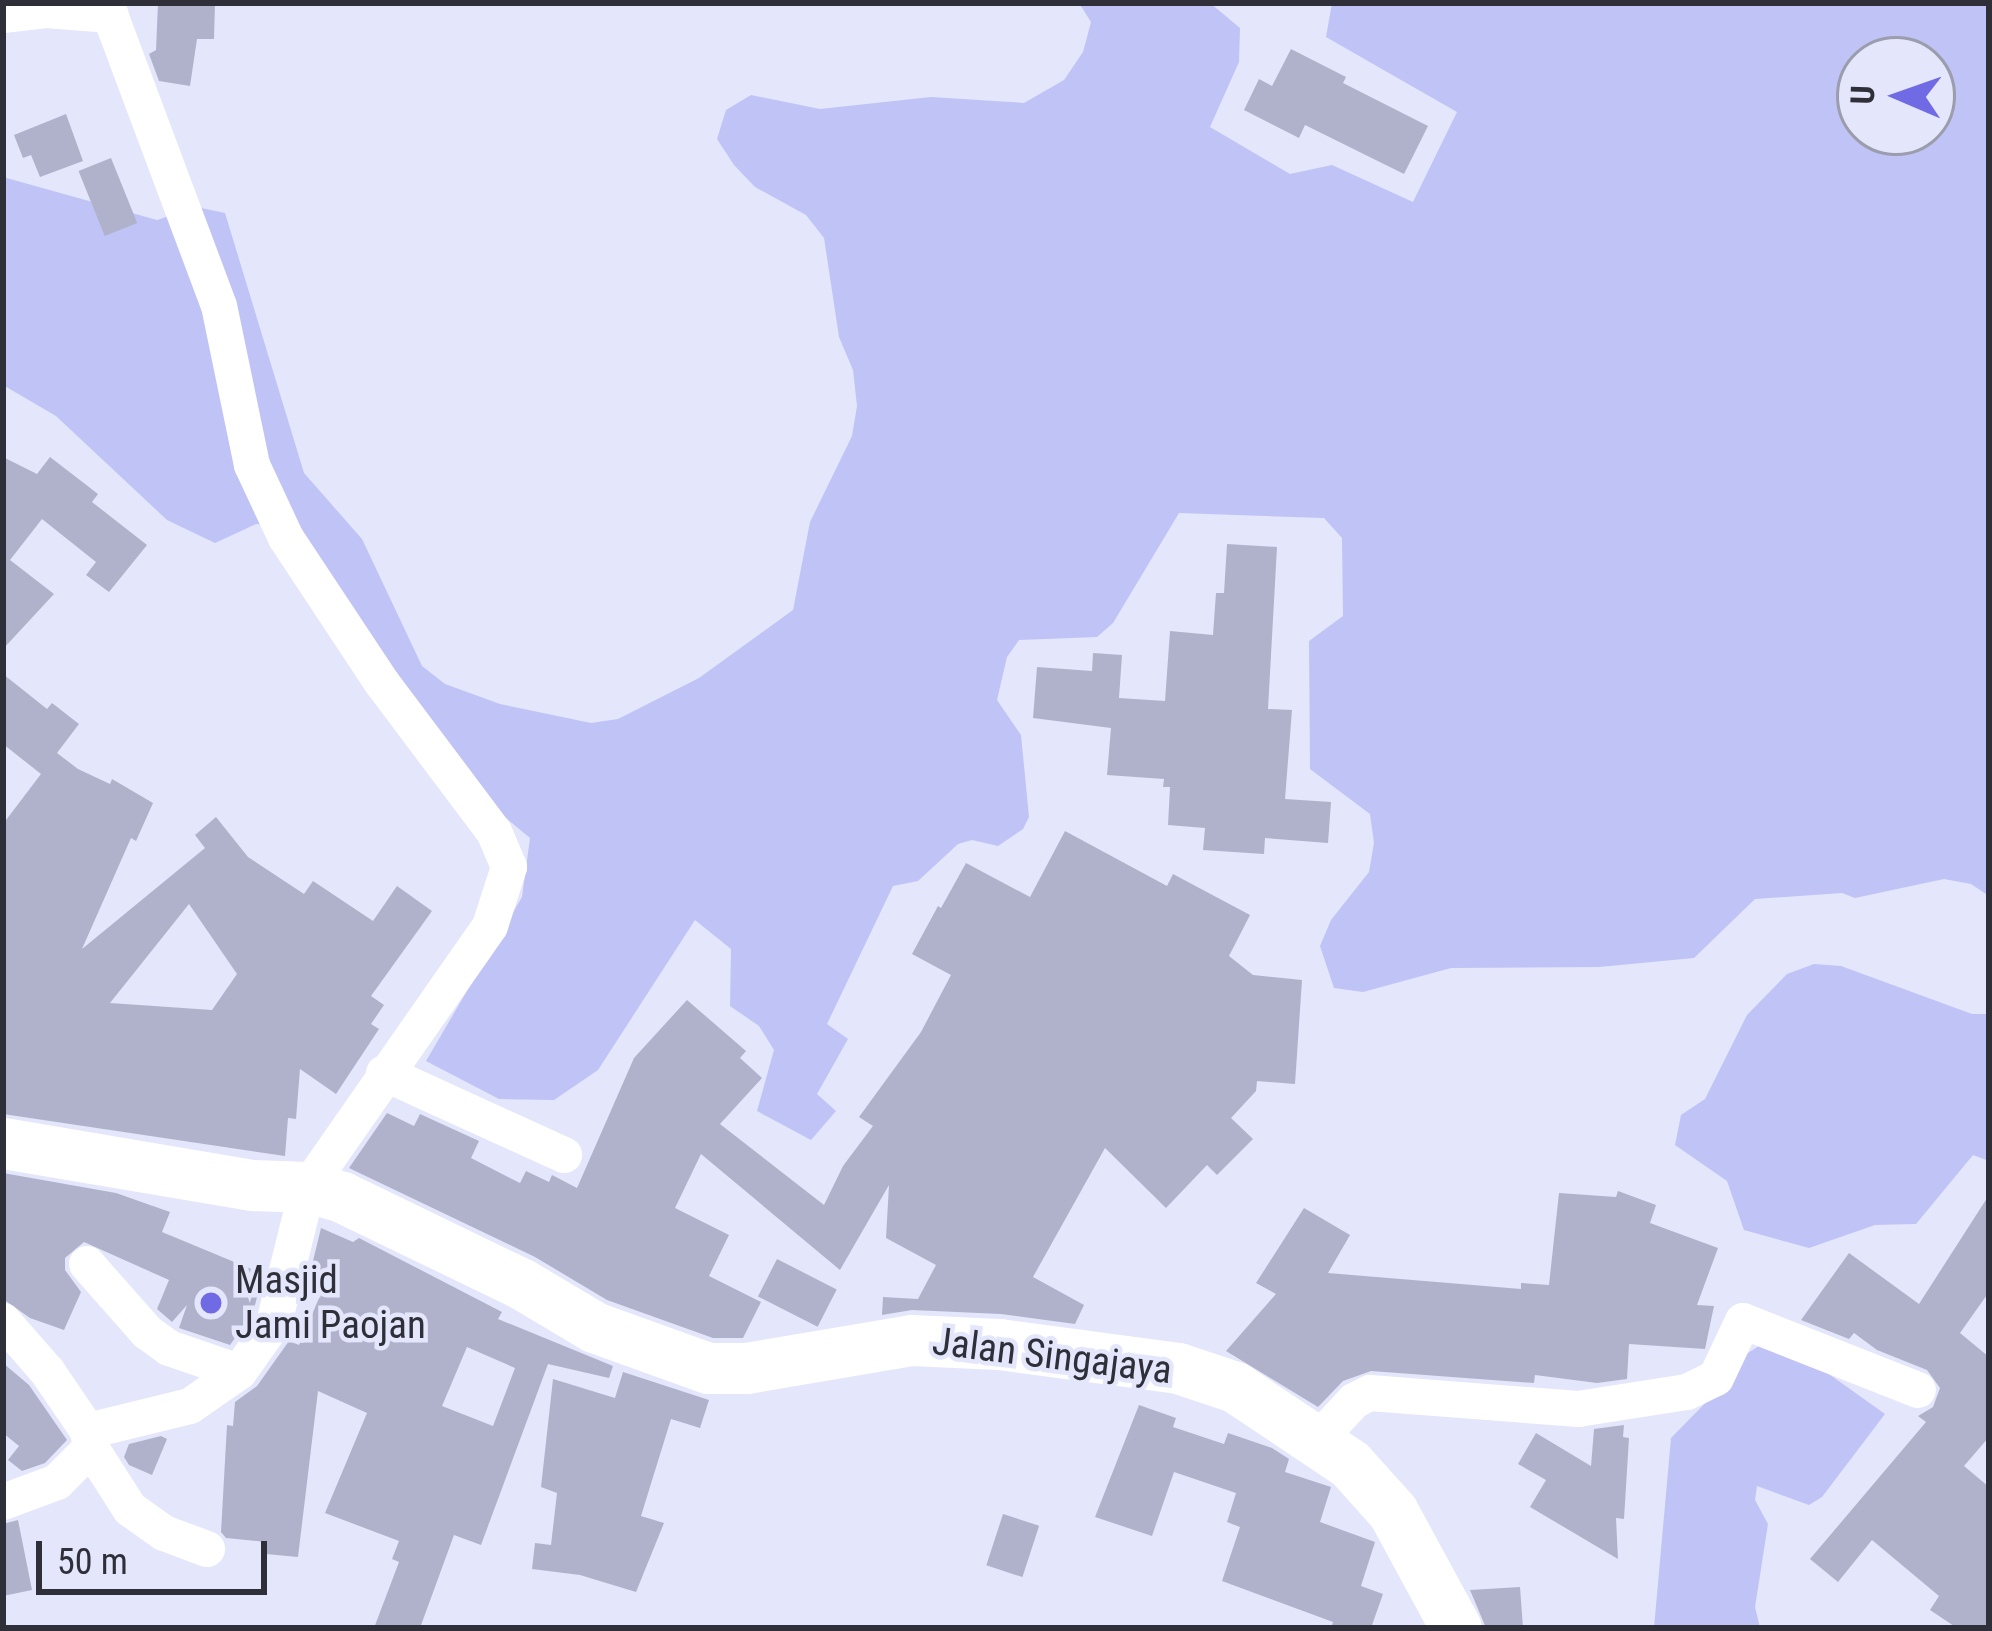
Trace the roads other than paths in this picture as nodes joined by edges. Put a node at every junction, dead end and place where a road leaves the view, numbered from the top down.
1 (108, 9) edge
2 (3, 15) edge
3 (385, 1073) junction
4 (3, 1143) edge
5 (564, 1155) dead end
6 (308, 1187) junction
7 (87, 1264) dead end
8 (3, 1321) edge
9 (239, 1372) junction
10 (1918, 1390) dead end
11 (89, 1440) junction
12 (1316, 1442) junction
13 (3, 1502) edge
14 (207, 1549) dead end
15 (1456, 1628) edge

1 - 2 street
1 - 3 street
3 - 5 street
3 - 6 street
4 - 6 street, Jalan Singajaya
6 - 9 street
6 - 12 street, Jalan Singajaya
7 - 9 street
8 - 11 street
9 - 11 street
10 - 12 street
11 - 13 street
11 - 14 street
12 - 15 street, Jalan Singajaya

